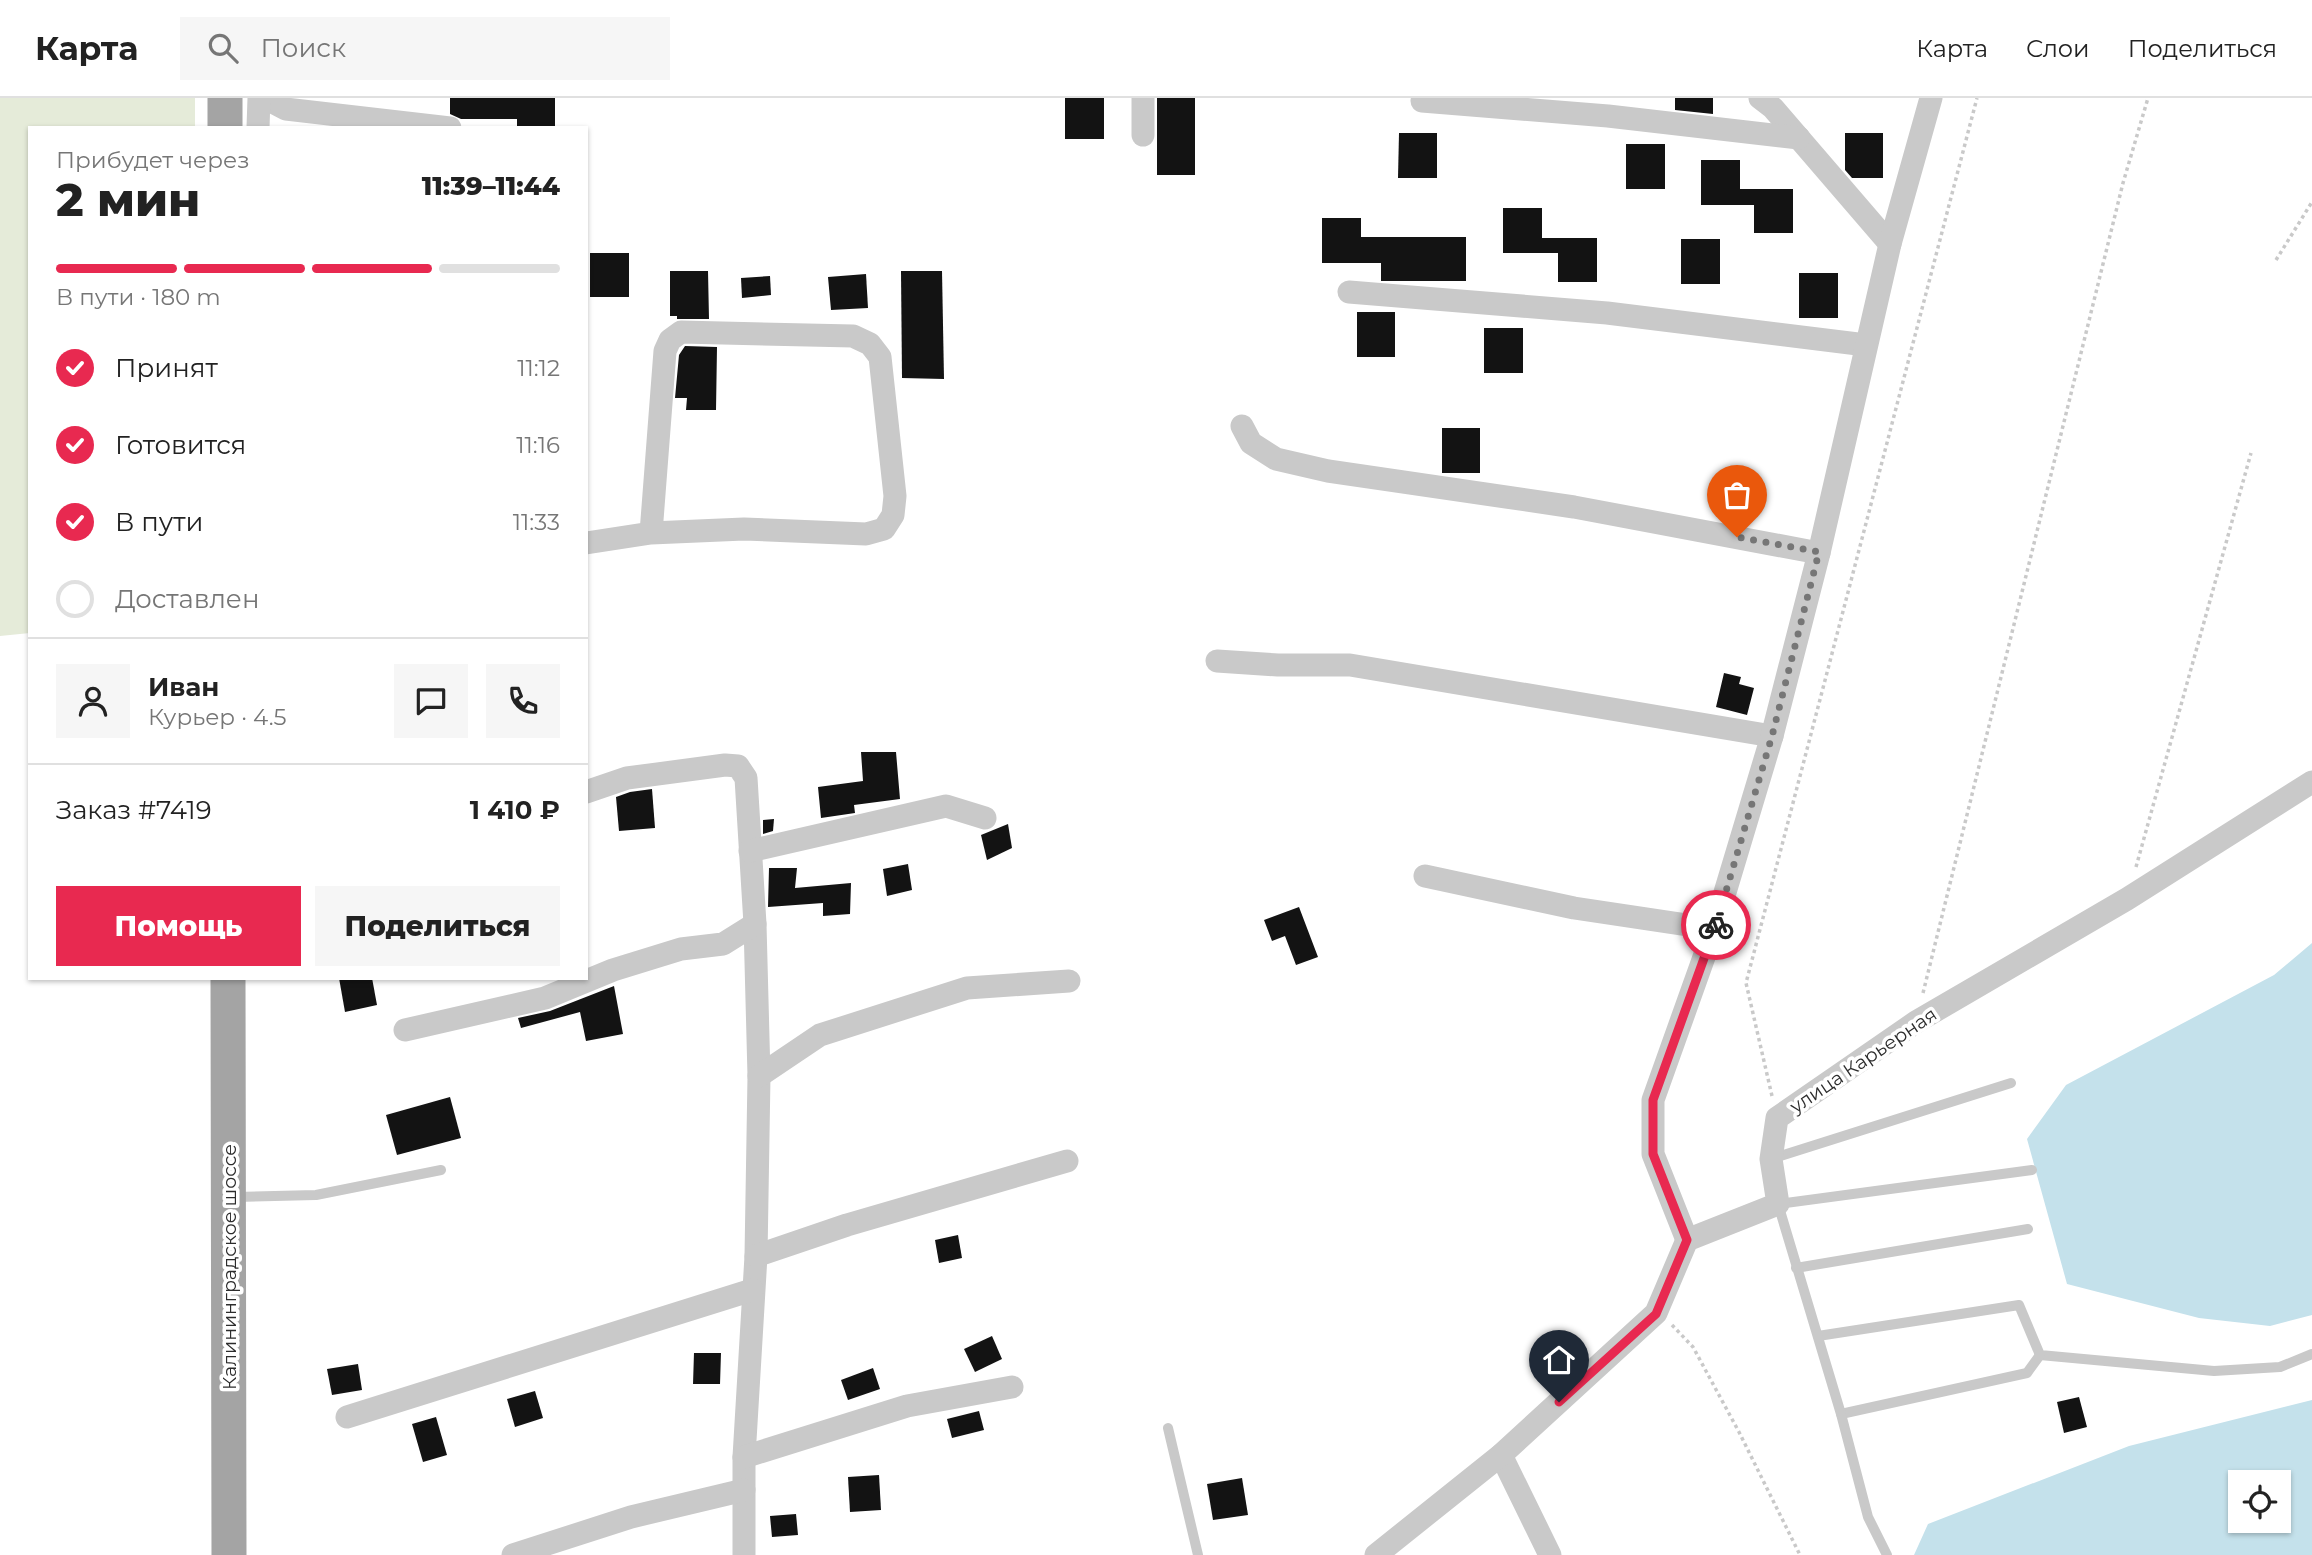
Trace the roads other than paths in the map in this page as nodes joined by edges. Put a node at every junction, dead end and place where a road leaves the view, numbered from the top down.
1 (225, 98) edge
2 (259, 98) edge
3 (265, 98) edge
4 (1143, 98) edge
5 (1760, 98) edge
6 (1931, 98) edge
7 (1422, 101) dead end
8 (225, 126) edge
9 (258, 126) edge
10 (433, 126) edge
11 (1143, 135) dead end
12 (1799, 138) junction
13 (1890, 244) junction
14 (1349, 292) dead end
15 (1866, 345) junction
16 (1242, 426) dead end
17 (652, 533) junction
18 (588, 543) edge
19 (1819, 552) junction
20 (1217, 661) dead end
21 (1772, 736) junction
22 (2312, 782) edge
23 (588, 791) edge
24 (985, 818) dead end
25 (750, 851) junction
26 (1425, 876) dead end
27 (755, 924) junction
28 (1714, 929) junction
29 (228, 980) edge
30 (1069, 981) dead end
31 (405, 1030) dead end
32 (759, 1076) junction
33 (2011, 1083) dead end
34 (1771, 1159) junction
35 (1067, 1161) dead end
36 (441, 1170) dead end
37 (2032, 1170) dead end
38 (228, 1197) junction
39 (1778, 1204) junction
40 (2028, 1229) dead end
41 (1687, 1240) junction
42 (756, 1256) junction
43 (1796, 1268) junction
44 (752, 1290) junction
45 (1818, 1336) junction
46 (2312, 1354) edge
47 (2040, 1355) junction
48 (1012, 1387) dead end
49 (1842, 1414) junction
50 (347, 1417) dead end
51 (1168, 1428) dead end
52 (1501, 1455) junction
53 (744, 1457) junction
54 (744, 1490) junction
55 (229, 1555) edge
56 (513, 1555) edge
57 (744, 1555) edge
58 (1198, 1555) edge
59 (1376, 1555) edge
60 (1550, 1555) edge
61 (1887, 1555) edge

1 - 8 main road
2 - 9 street
3 - 10 street
4 - 11 street
5 - 12 street
6 - 13 street
7 - 12 street
12 - 13 street
13 - 15 street
14 - 15 street
15 - 19 street
16 - 19 street
17 - 17 street
17 - 18 street
19 - 21 street
20 - 21 street
21 - 28 street
22 - 34 street, улица Карьерная
23 - 25 street
24 - 25 street
25 - 27 street
26 - 28 street
27 - 31 street
27 - 32 street
28 - 41 street
29 - 38 main road, Калининградское шоссе
30 - 32 street
32 - 42 street
33 - 34 lane
34 - 39 street, улица Карьерная
35 - 42 street
36 - 38 lane
37 - 39 lane
38 - 55 main road, Калининградское шоссе
39 - 41 street
39 - 43 lane
40 - 43 lane
41 - 52 street
42 - 44 street
43 - 45 lane
44 - 50 street
44 - 53 street
45 - 47 lane
45 - 49 lane
46 - 47 lane
47 - 49 lane
48 - 53 street
49 - 61 lane
51 - 58 lane
52 - 59 street
52 - 60 street
53 - 54 street
54 - 56 street
54 - 57 street

